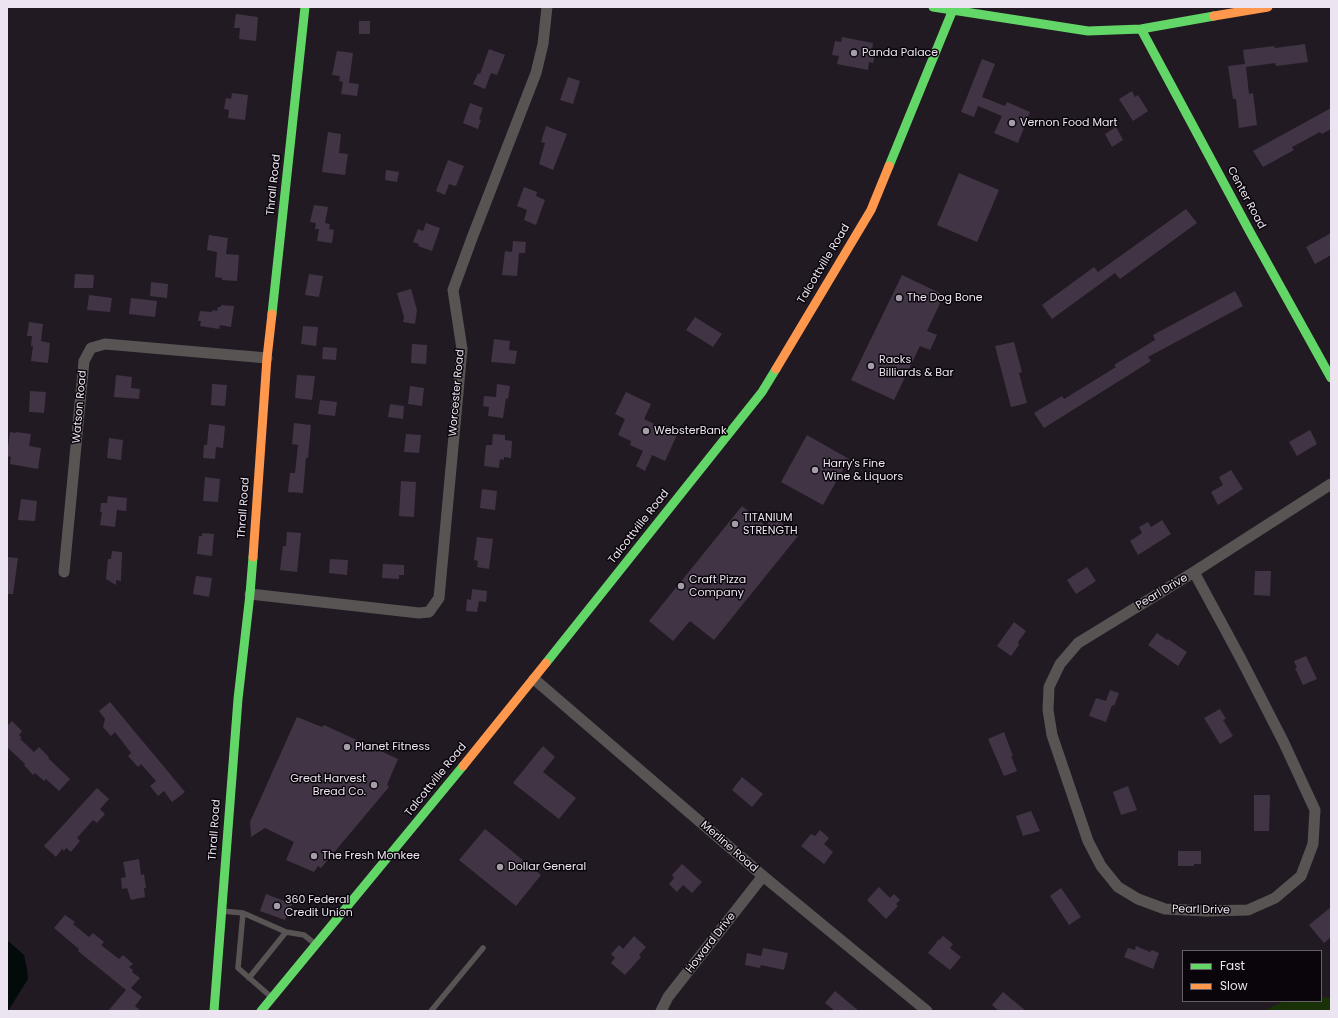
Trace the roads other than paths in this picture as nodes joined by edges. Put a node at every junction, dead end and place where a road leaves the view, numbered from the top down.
1 (305, 7) edge
2 (547, 7) edge
3 (933, 7) edge
4 (1268, 7) edge
5 (953, 9) edge
6 (1141, 29) junction
7 (267, 358) junction
8 (1331, 378) edge
9 (1331, 484) edge
10 (64, 572) dead end
11 (1194, 572) junction
12 (250, 594) junction
13 (534, 680) junction
14 (763, 876) junction
15 (222, 911) junction
16 (243, 913) junction
17 (286, 932) junction
18 (316, 945) junction
19 (483, 948) dead end
20 (249, 978) junction
21 (272, 997) junction
22 (214, 1011) edge
23 (261, 1011) edge
24 (431, 1011) edge
25 (661, 1011) edge
26 (927, 1011) edge

1 - 7 street, Thrall Road
2 - 12 street, Worcester Road
3 - 5 street
4 - 6 street
5 - 6 street
5 - 13 street, Talcottville Road
6 - 8 street, Center Road
7 - 10 street, Watson Road
7 - 12 street, Thrall Road
9 - 11 street, Pearl Drive
11 - 11 street, Pearl Drive
12 - 15 street, Thrall Road
13 - 14 street, Merline Road
13 - 18 street, Talcottville Road
14 - 25 street, Howard Drive
14 - 26 street, Merline Road
15 - 16 lane
15 - 22 street, Thrall Road
16 - 17 lane
16 - 20 lane
17 - 18 lane
17 - 20 lane
18 - 21 street, Talcottville Road
19 - 24 lane
20 - 21 lane
21 - 23 street, Talcottville Road

